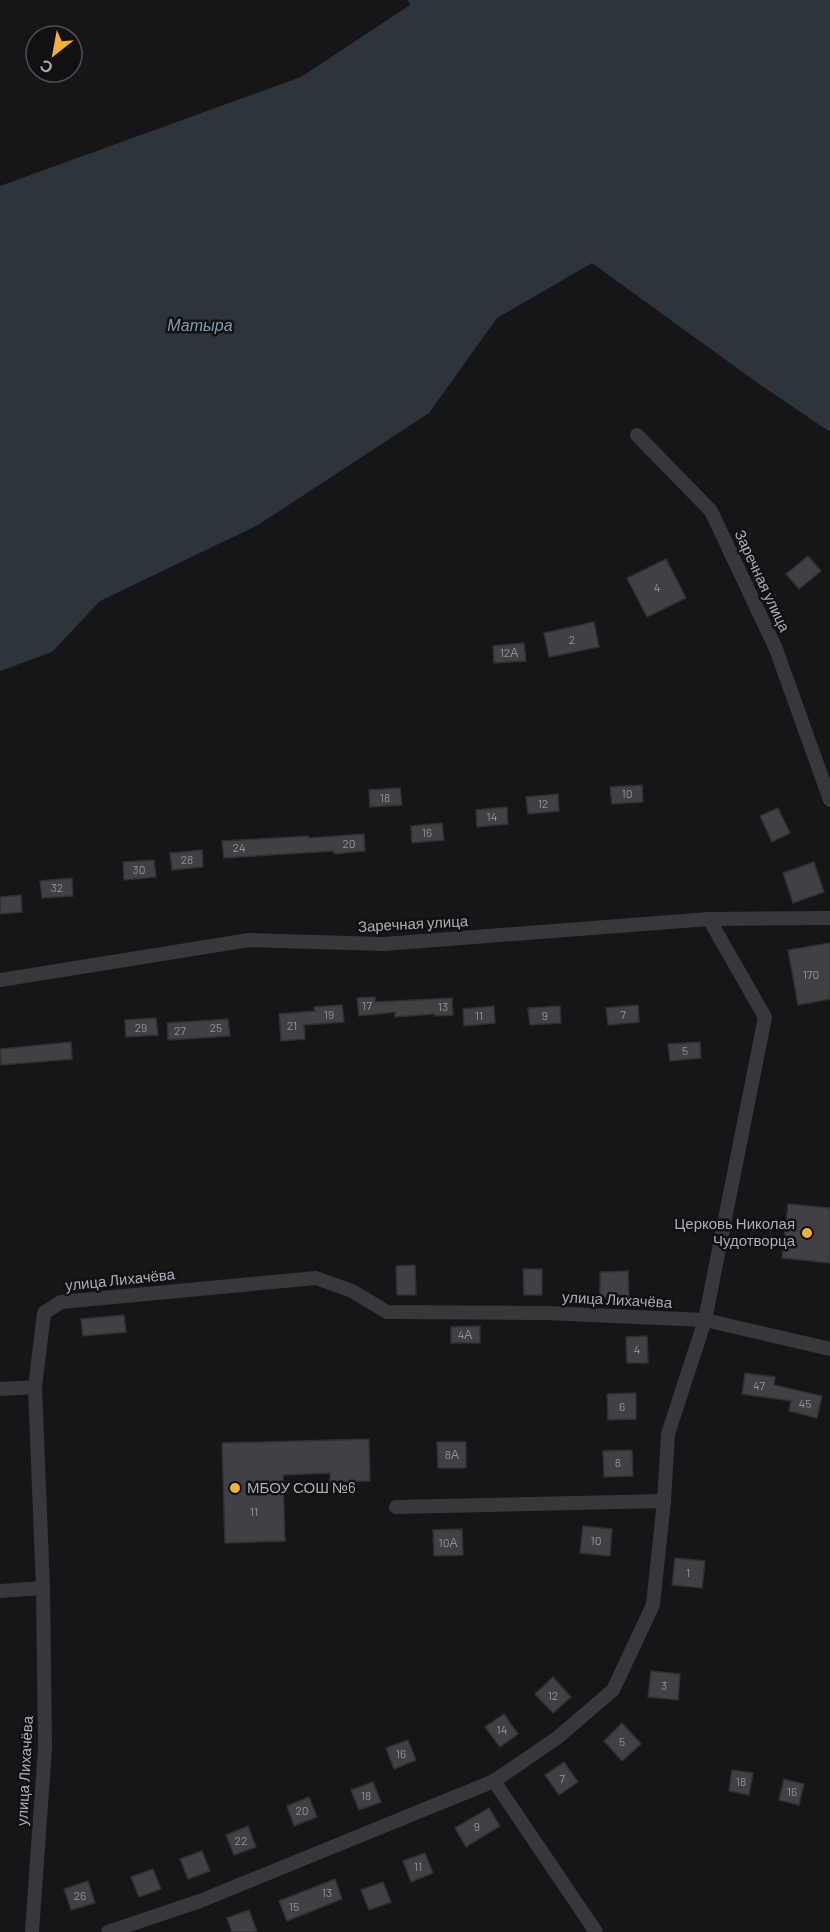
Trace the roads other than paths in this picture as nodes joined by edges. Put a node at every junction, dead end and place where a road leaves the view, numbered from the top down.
1 (637, 435) dead end
2 (830, 800) edge
3 (830, 918) edge
4 (708, 919) junction
5 (0, 980) edge
6 (705, 1320) junction
7 (830, 1349) edge
8 (34, 1387) junction
9 (0, 1389) edge
10 (664, 1501) junction
11 (396, 1507) dead end
12 (43, 1588) junction
13 (0, 1591) edge
14 (494, 1781) junction
15 (32, 1932) edge
16 (108, 1932) edge
17 (596, 1932) edge

1 - 2 street, Заречная улица
3 - 4 street, Заречная улица
4 - 5 street, Заречная улица
4 - 6 street
6 - 7 street, улица Лихачёва
6 - 8 street, улица Лихачёва
6 - 10 street
8 - 9 street
8 - 12 street, улица Лихачёва
10 - 11 street
10 - 14 street
12 - 13 street
12 - 15 street, улица Лихачёва
14 - 16 street
14 - 17 street

